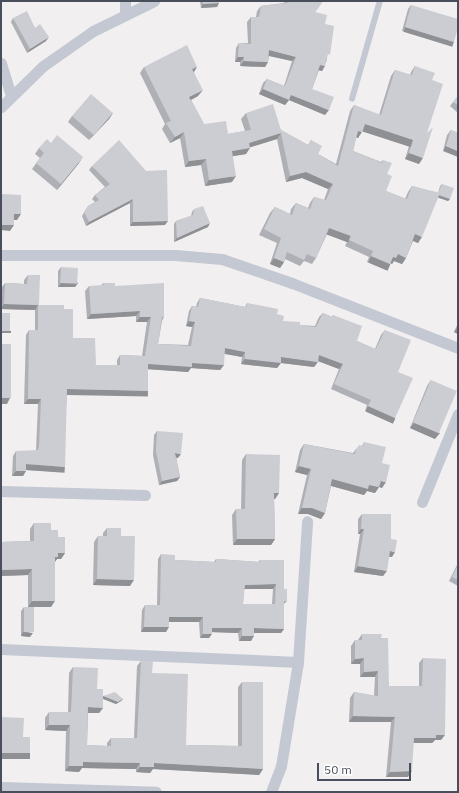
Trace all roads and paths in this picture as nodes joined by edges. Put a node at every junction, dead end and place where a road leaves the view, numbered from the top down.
1 (125, 1) edge
2 (154, 1) edge
3 (380, 1) edge
4 (125, 14) junction
5 (1, 63) edge
6 (11, 95) junction
7 (352, 100) dead end
8 (1, 107) edge
9 (1, 255) edge
10 (458, 348) edge
11 (458, 414) edge
12 (1, 490) edge
13 (145, 495) dead end
14 (422, 502) dead end
15 (307, 521) dead end
16 (1, 649) edge
17 (298, 662) junction
18 (1, 787) edge
19 (156, 792) edge
20 (271, 792) edge

1 - 4 street
2 - 4 street
3 - 7 lane
4 - 6 street
5 - 6 street
6 - 8 street
9 - 10 street
11 - 14 street
12 - 13 street
15 - 17 street
16 - 17 street
17 - 20 street
18 - 19 street

